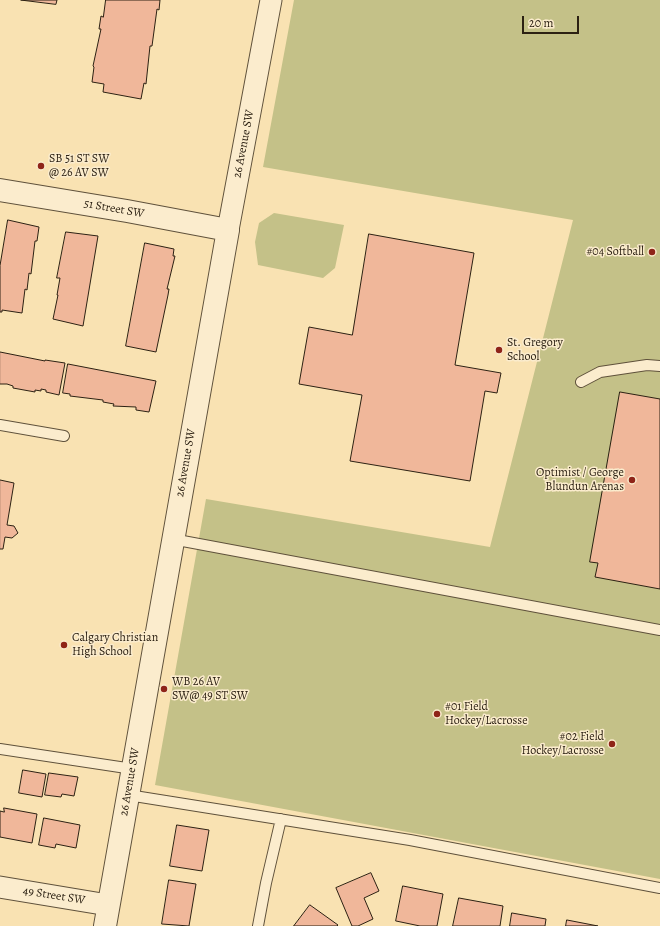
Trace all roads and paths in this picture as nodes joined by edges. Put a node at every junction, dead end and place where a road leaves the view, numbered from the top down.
1 (271, 0) edge
2 (0, 190) edge
3 (228, 230) junction
4 (660, 366) edge
5 (581, 382) dead end
6 (0, 425) edge
7 (64, 436) dead end
8 (172, 539) junction
9 (660, 630) edge
10 (0, 749) edge
11 (132, 769) junction
12 (128, 795) junction
13 (281, 819) junction
14 (0, 887) edge
15 (660, 888) edge
16 (108, 905) junction
17 (105, 926) edge
18 (258, 926) edge

1 - 3 street, 26 Avenue SW
2 - 3 street, 51 Street SW
3 - 8 street, 26 Avenue SW
4 - 5 lane
6 - 7 lane
8 - 9 lane
8 - 11 street, 26 Avenue SW
10 - 11 lane
11 - 12 street, 26 Avenue SW
12 - 13 lane
12 - 16 street, 26 Avenue SW
13 - 15 lane
13 - 18 lane
14 - 16 street, 49 Street SW
16 - 17 street, 26 Avenue SW

